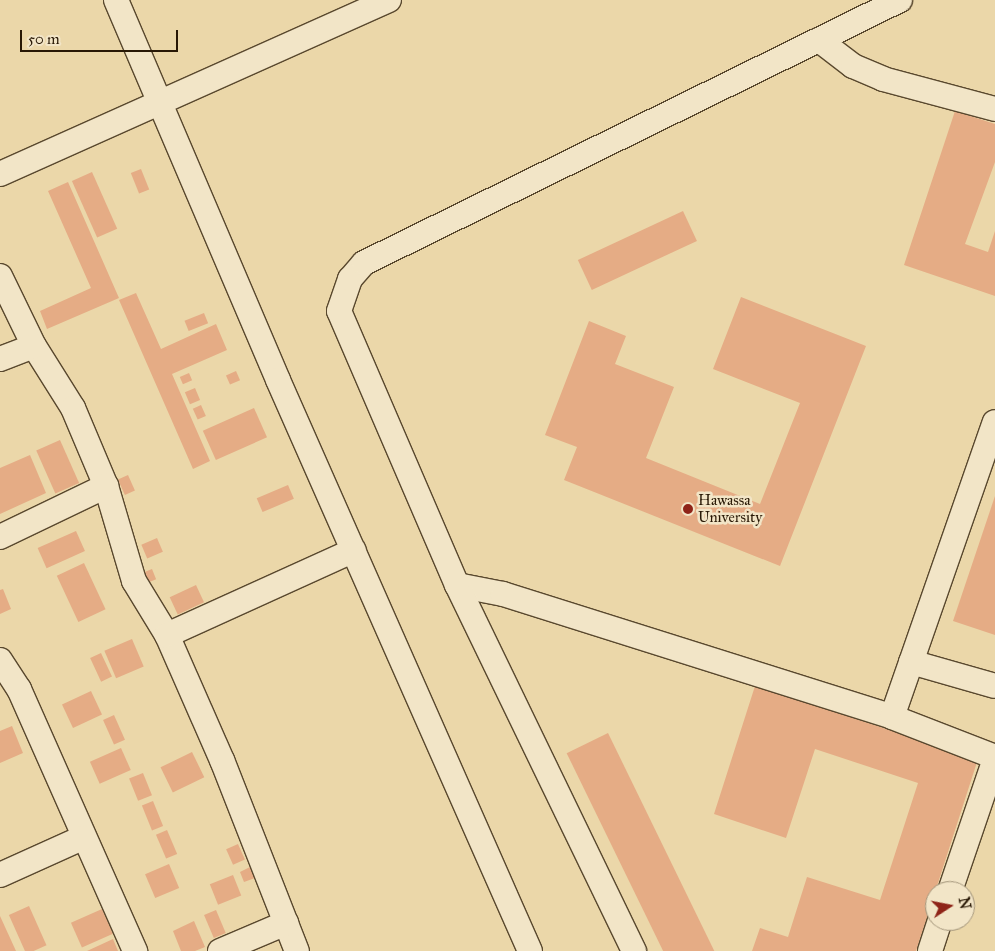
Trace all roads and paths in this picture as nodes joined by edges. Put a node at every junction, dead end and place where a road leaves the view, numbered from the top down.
1 (116, 0) edge
2 (389, 0) edge
3 (900, 0) edge
4 (819, 40) junction
5 (160, 105) junction
6 (995, 109) edge
7 (0, 174) edge
8 (0, 276) edge
9 (34, 346) junction
10 (0, 359) edge
11 (995, 422) edge
12 (106, 486) junction
13 (0, 537) edge
14 (354, 550) junction
15 (457, 585) junction
16 (167, 635) junction
17 (0, 660) edge
18 (911, 662) junction
19 (995, 686) edge
20 (892, 717) junction
21 (995, 758) edge
22 (82, 838) junction
23 (0, 875) edge
24 (953, 881) edge
25 (286, 923) junction
26 (937, 931) edge
27 (135, 951) edge
28 (220, 951) edge
29 (297, 951) edge
30 (530, 951) edge
31 (634, 951) edge
32 (930, 951) edge

1 - 5 street
2 - 5 street
3 - 4 street
4 - 6 street
4 - 15 street
5 - 7 street
5 - 14 street
8 - 9 street
9 - 10 street
9 - 12 street
11 - 18 street
12 - 13 street
12 - 16 street
14 - 16 street
14 - 30 street
15 - 20 street
15 - 31 street
16 - 25 street
17 - 22 street
18 - 19 street
18 - 20 street
20 - 21 street
21 - 24 street
22 - 23 street
22 - 27 street
25 - 28 street
25 - 29 street
26 - 32 street

